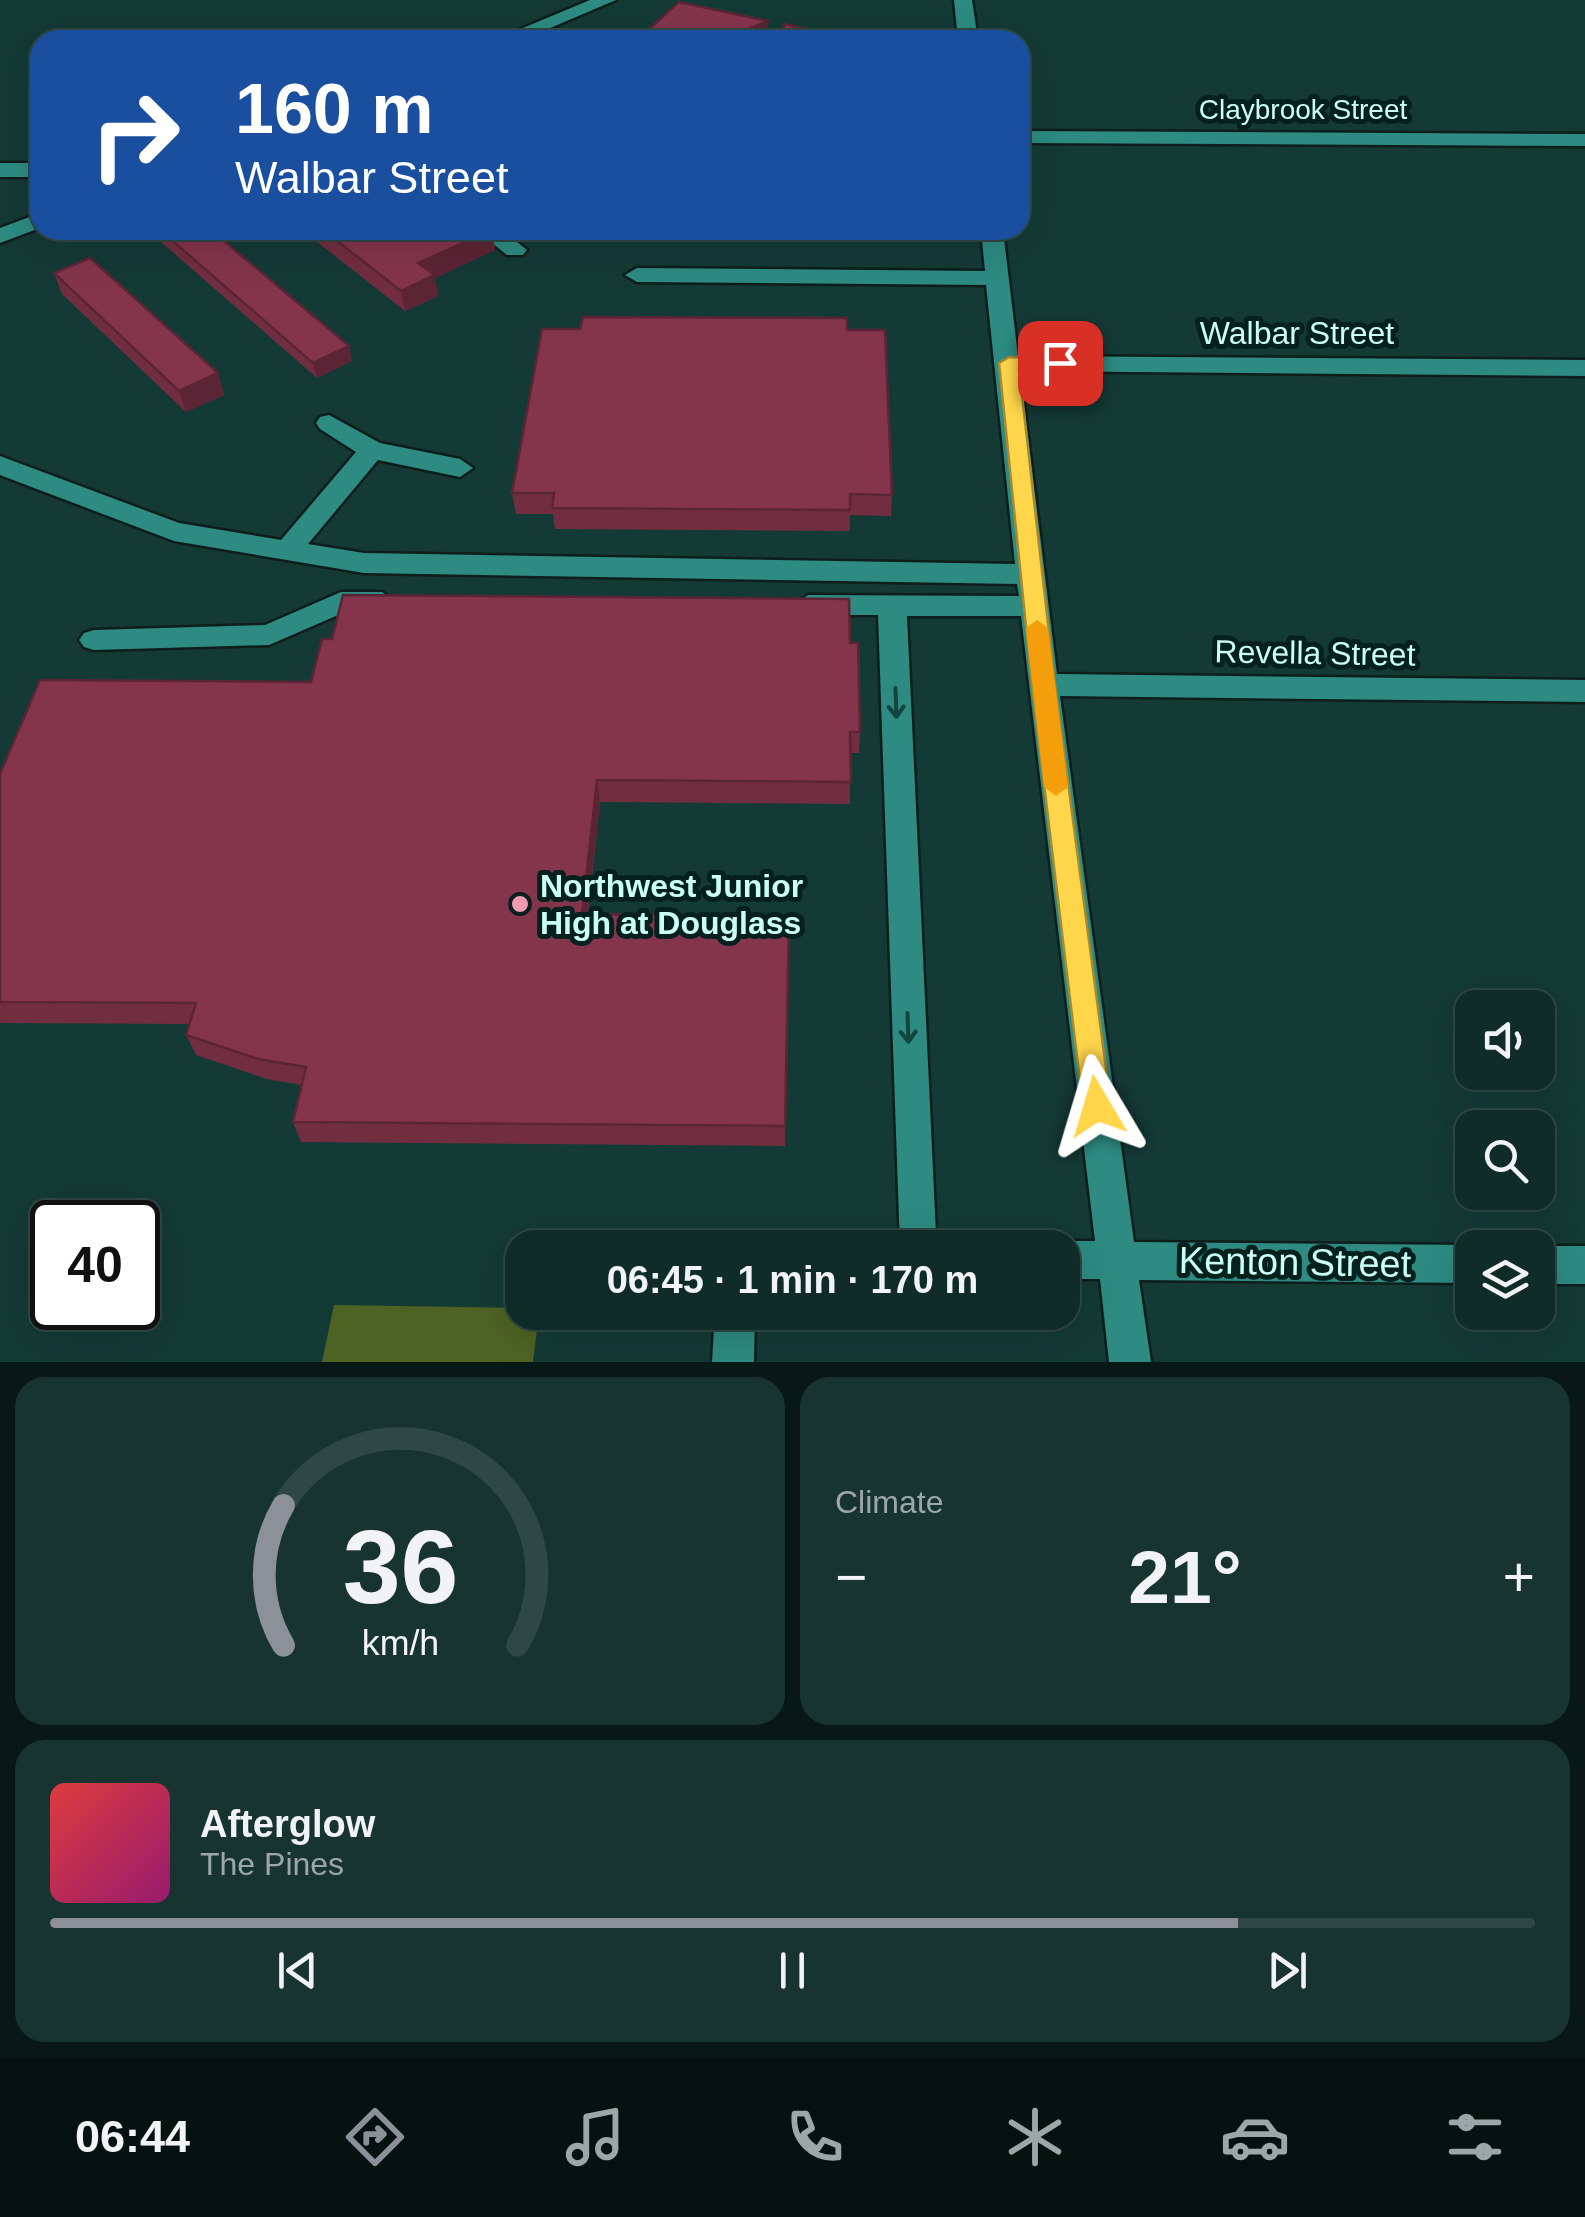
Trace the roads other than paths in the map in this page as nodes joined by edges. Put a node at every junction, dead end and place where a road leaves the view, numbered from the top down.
1 (607, 0) edge
2 (962, 0) edge
3 (530, 30) edge
4 (966, 30) edge
5 (1030, 137) edge
6 (1585, 140) edge
7 (0, 170) edge
8 (30, 170) edge
9 (30, 224) edge
10 (0, 236) edge
11 (501, 240) edge
12 (993, 240) edge
13 (515, 250) dead end
14 (637, 274) dead end
15 (998, 278) junction
16 (1009, 363) junction
17 (1585, 368) edge
18 (329, 422) dead end
19 (372, 450) junction
20 (0, 465) edge
21 (460, 468) dead end
22 (289, 549) junction
23 (1031, 574) junction
24 (420, 602) edge
25 (774, 605) edge
26 (892, 606) junction
27 (1035, 606) junction
28 (94, 640) dead end
29 (1043, 685) junction
30 (1585, 691) edge
31 (916, 1230) edge
32 (1080, 1260) edge
33 (1117, 1261) junction
34 (1455, 1264) edge
35 (1555, 1265) edge
36 (1585, 1265) edge
37 (734, 1330) edge
38 (733, 1362) edge
39 (1130, 1362) edge

1 - 3 street
2 - 4 street
5 - 6 street, Claybrook Street
7 - 8 street
9 - 10 street
11 - 13 street
12 - 15 street
14 - 15 street
15 - 16 street
16 - 17 street, Walbar Street
16 - 23 street
18 - 19 street
19 - 21 street
19 - 22 street
20 - 22 street
22 - 23 street
23 - 27 street
24 - 28 street
25 - 26 street
26 - 27 street
26 -> 31 street
27 - 29 street
29 - 30 street, Revella Street
29 - 33 street
32 - 33 street, Kenton Street
33 - 34 street, Kenton Street
33 - 39 street
35 - 36 street
37 - 38 street

